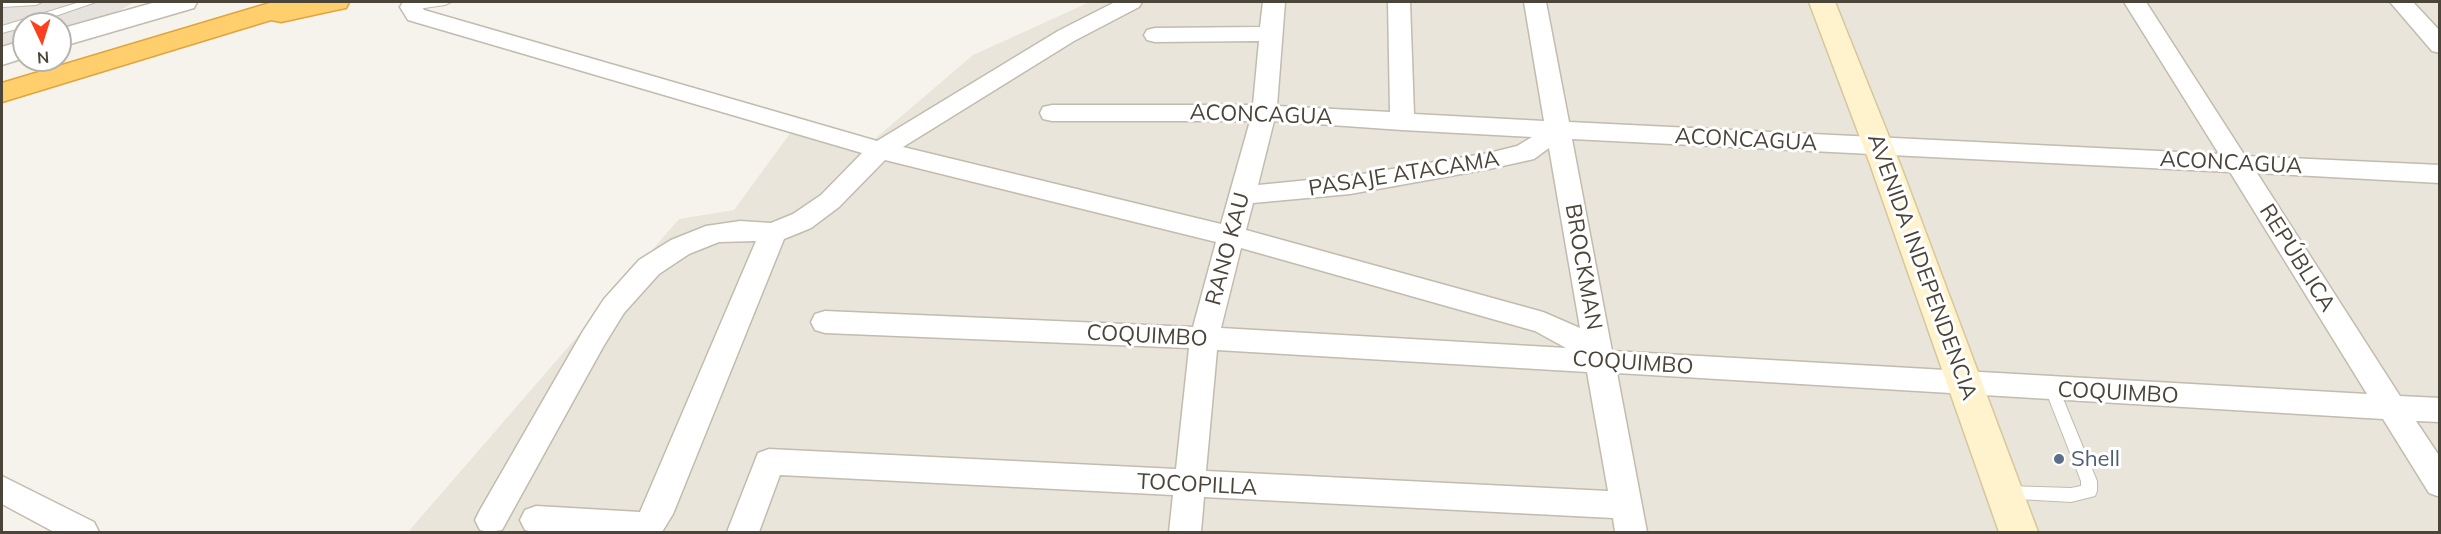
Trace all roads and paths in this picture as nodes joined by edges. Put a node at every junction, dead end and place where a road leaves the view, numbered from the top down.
1 (36, 2) edge
2 (90, 2) edge
3 (184, 2) edge
4 (249, 2) edge
5 (300, 2) edge
6 (336, 2) edge
7 (444, 2) edge
8 (1131, 2) edge
9 (1275, 2) edge
10 (1399, 2) edge
11 (1535, 2) edge
12 (1822, 2) edge
13 (2135, 2) edge
14 (2401, 2) edge
15 (2, 4) edge
16 (411, 7) joint
17 (2, 30) edge
18 (203, 32) junction
19 (1272, 34) junction
20 (72, 35) edge
21 (1155, 35) dead end
22 (2439, 46) edge
23 (72, 55) edge
24 (2, 93) edge
25 (1052, 112) dead end
26 (1264, 113) junction
27 (1402, 122) junction
28 (1558, 130) junction
29 (1878, 146) junction
30 (880, 150) junction
31 (2237, 163) junction
32 (2439, 174) edge
33 (1243, 195) junction
34 (773, 233) junction
35 (1232, 236) junction
36 (825, 322) dead end
37 (1204, 338) junction
38 (1600, 361) junction
39 (1965, 384) junction
40 (2052, 389) junction
41 (2391, 407) junction
42 (2439, 410) edge
43 (2439, 484) edge
44 (1190, 485) junction
45 (2, 489) edge
46 (2005, 493) junction
47 (1628, 519) edge
48 (491, 520) dead end
49 (536, 520) dead end
50 (587, 528) edge
51 (83, 532) edge
52 (743, 532) edge
53 (1185, 532) edge
54 (2019, 532) edge

1 - 15 lane
2 - 17 lane
3 - 20 street
4 - 23 highway
5 - 18 highway
6 - 18 highway
7 - 16 lane
8 - 30 street
9 - 19 street, RANO KAU
10 - 27 street
11 - 28 street, BROCKMAN
12 - 29 main road, AVENIDA INDEPENDENCIA
13 - 31 street, REPÚBLICA
14 - 22 street
16 - 30 street
18 - 24 highway
19 - 21 street
19 - 26 street, RANO KAU
25 - 26 street, ACONCAGUA
26 - 27 street, ACONCAGUA
26 - 33 street, RANO KAU
27 - 28 street, ACONCAGUA
28 - 29 street, ACONCAGUA
28 - 33 street, PASAJE ATACAMA
28 - 38 street, BROCKMAN
29 - 31 street, ACONCAGUA
29 - 39 main road, AVENIDA INDEPENDENCIA
30 - 34 street
30 - 35 street
31 - 32 street, ACONCAGUA
31 - 41 street, REPÚBLICA
33 - 35 street, RANO KAU
34 - 48 street
34 - 50 street
35 - 37 street, RANO KAU
35 - 38 street
36 - 37 street, COQUIMBO
37 - 38 street, COQUIMBO
37 - 44 street, RANO KAU
38 - 39 street, COQUIMBO
38 - 47 street, BROCKMAN
39 - 40 street, COQUIMBO
39 - 46 main road, AVENIDA INDEPENDENCIA
40 - 41 street, COQUIMBO
40 - 46 lane
41 - 42 street, COQUIMBO
41 - 43 street, REPÚBLICA
44 - 47 street, TOCOPILLA
44 - 52 street, TOCOPILLA
44 - 53 street, RANO KAU
45 - 51 street
46 - 54 main road, AVENIDA INDEPENDENCIA
49 - 50 street

